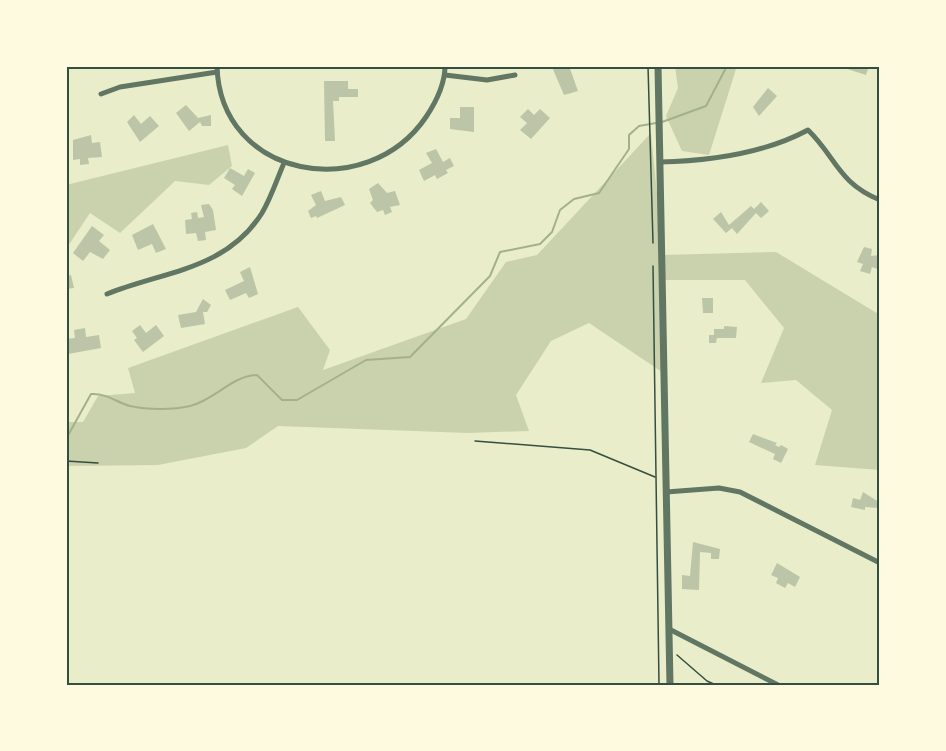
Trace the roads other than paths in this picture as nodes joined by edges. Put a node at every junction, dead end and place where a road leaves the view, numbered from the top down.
1 (445, 66) edge
2 (658, 66) edge
3 (217, 69) edge
4 (445, 75) junction
5 (515, 75) dead end
6 (101, 94) dead end
7 (660, 162) junction
8 (284, 163) junction
9 (880, 200) edge
10 (107, 294) dead end
11 (666, 492) junction
12 (880, 563) edge
13 (669, 629) junction
14 (670, 685) edge
15 (778, 685) edge

1 - 4 street
2 - 7 street
3 - 6 street
3 - 8 street
4 - 5 street
4 - 8 street
7 - 9 street
7 - 11 street
8 - 10 street
11 - 12 street
11 - 13 street
13 - 14 street
13 - 15 street

